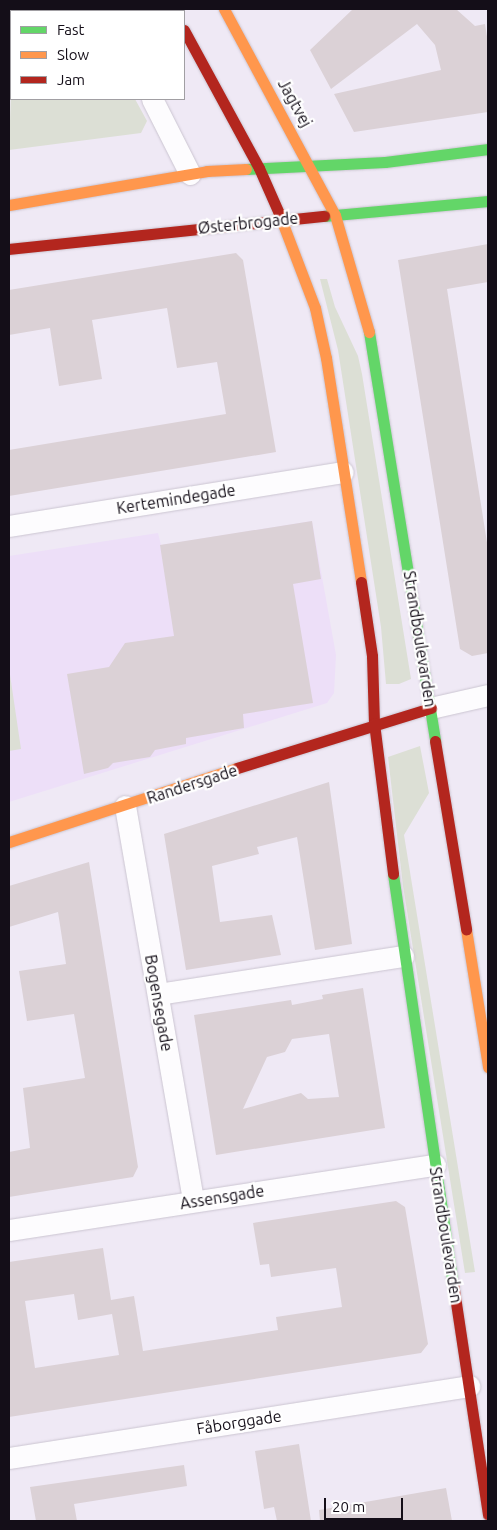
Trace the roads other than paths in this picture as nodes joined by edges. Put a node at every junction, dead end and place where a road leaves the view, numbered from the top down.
1 (224, 9) edge
2 (185, 32) edge
3 (153, 100) edge
4 (488, 149) edge
5 (311, 167) junction
6 (259, 168) junction
7 (190, 174) junction
8 (488, 200) edge
9 (9, 205) edge
10 (335, 215) junction
11 (282, 219) junction
12 (9, 249) edge
13 (343, 472) junction
14 (9, 526) edge
15 (488, 695) edge
16 (431, 708) junction
17 (374, 723) junction
18 (125, 806) junction
19 (9, 842) edge
20 (403, 956) junction
21 (158, 994) junction
22 (488, 1066) edge
23 (435, 1165) junction
24 (193, 1201) junction
25 (9, 1230) edge
26 (469, 1386) junction
27 (9, 1458) edge
28 (488, 1514) edge

1 - 5 street, Jagtvej
2 - 6 street
3 - 7 street
4 - 5 street
5 - 6 street
5 - 10 street, Jagtvej
6 - 7 street
6 - 11 street, Strandboulevarden
7 - 9 street
8 - 10 street, Østerbrogade
10 - 11 street, Østerbrogade
10 - 16 street, Strandboulevarden
11 - 12 street, Østerbrogade
11 - 13 street, Strandboulevarden
13 - 14 street, Kertemindegade
13 - 17 street, Strandboulevarden
15 - 16 street
16 - 17 street, Randersgade
16 - 22 street, Strandboulevarden
17 - 18 street, Randersgade
17 - 20 street, Strandboulevarden
18 - 19 street, Randersgade
18 - 21 street, Bogensegade
20 - 21 street
20 - 23 street, Strandboulevarden
21 - 24 street, Bogensegade
23 - 24 street, Assensgade
23 - 26 street, Strandboulevarden
24 - 25 street, Assensgade
26 - 27 street, Fåborggade
26 - 28 street, Strandboulevarden

